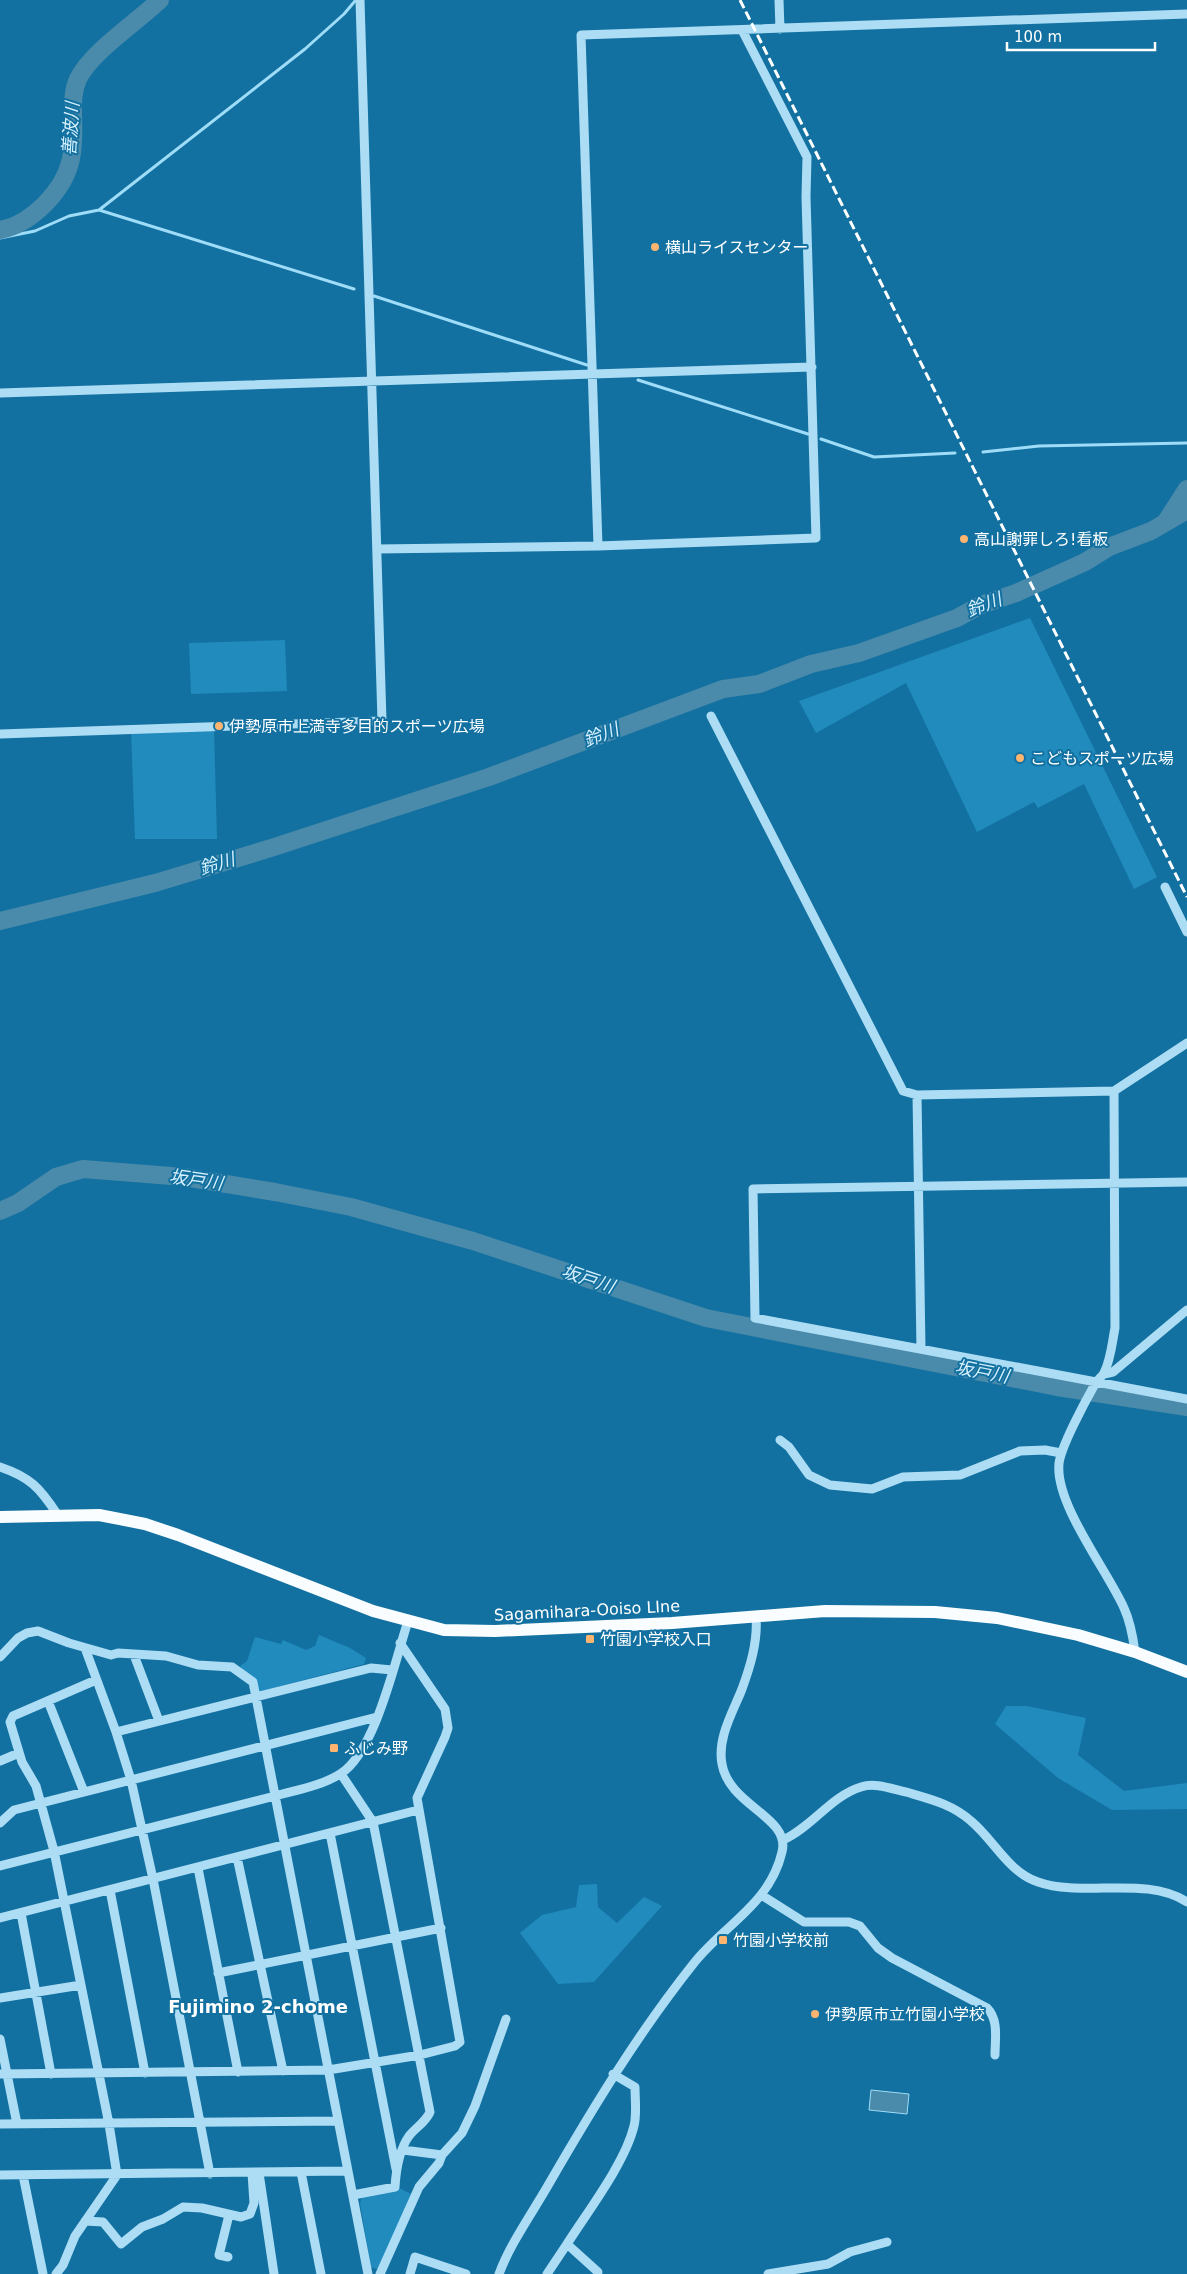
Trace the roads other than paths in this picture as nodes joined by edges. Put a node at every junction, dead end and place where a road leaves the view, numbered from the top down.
1 (360, 0) edge
2 (779, 0) edge
3 (1187, 14) edge
4 (780, 29) junction
5 (742, 30) junction
6 (812, 367) junction
7 (592, 373) junction
8 (372, 382) junction
9 (0, 393) edge
10 (598, 546) junction
11 (377, 549) junction
12 (711, 716) dead end
13 (0, 734) edge
14 (1165, 887) dead end
15 (1187, 932) edge
16 (1187, 1043) edge
17 (1114, 1091) junction
18 (917, 1095) junction
19 (1187, 1182) edge
20 (1113, 1184) junction
21 (919, 1187) junction
22 (1187, 1310) edge
23 (921, 1349) junction
24 (1104, 1374) junction
25 (1096, 1382) junction
26 (1187, 1399) edge
27 (780, 1440) dead end
28 (1061, 1454) junction
29 (0, 1467) edge
30 (57, 1514) junction
31 (0, 1517) edge
32 (756, 1617) junction
33 (408, 1621) junction
34 (400, 1643) junction
35 (85, 1648) junction
36 (1135, 1652) junction
37 (134, 1654) junction
38 (0, 1657) edge
39 (392, 1670) junction
40 (1187, 1672) edge
41 (96, 1680) junction
42 (255, 1697) junction
43 (48, 1701) junction
44 (377, 1717) junction
45 (159, 1721) junction
46 (116, 1732) junction
47 (265, 1745) junction
48 (19, 1753) junction
49 (0, 1761) edge
50 (341, 1774) junction
51 (132, 1780) junction
52 (84, 1792) junction
53 (275, 1796) junction
54 (42, 1802) junction
55 (418, 1810) junction
56 (374, 1822) junction
57 (0, 1823) edge
58 (142, 1829) junction
59 (330, 1833) junction
60 (783, 1840) junction
61 (284, 1844) junction
62 (54, 1851) junction
63 (237, 1857) junction
64 (0, 1866) edge
65 (198, 1868) junction
66 (153, 1879) junction
67 (110, 1890) junction
68 (762, 1896) junction
69 (64, 1902) junction
70 (1187, 1902) edge
71 (21, 1913) junction
72 (0, 1918) edge
73 (441, 1928) junction
74 (396, 1938) junction
75 (352, 1947) junction
76 (306, 1956) junction
77 (260, 1965) junction
78 (218, 1973) junction
79 (81, 1985) junction
80 (36, 1992) junction
81 (0, 1998) edge
82 (506, 2019) dead end
83 (0, 2039) edge
84 (420, 2054) junction
85 (995, 2055) dead end
86 (376, 2063) junction
87 (328, 2070) junction
88 (283, 2071) junction
89 (191, 2072) junction
90 (238, 2072) junction
91 (145, 2073) junction
92 (4, 2074) edge
93 (51, 2074) junction
94 (99, 2074) junction
95 (613, 2074) junction
96 (338, 2121) junction
97 (202, 2123) junction
98 (0, 2124) edge
99 (17, 2124) junction
100 (110, 2124) junction
101 (403, 2150) junction
102 (442, 2155) junction
103 (396, 2170) junction
104 (348, 2171) junction
105 (301, 2172) junction
106 (255, 2173) junction
107 (210, 2174) junction
108 (0, 2175) edge
109 (23, 2175) junction
110 (117, 2175) junction
111 (354, 2195) junction
112 (229, 2215) junction
113 (85, 2221) junction
114 (887, 2242) dead end
115 (567, 2244) junction
116 (228, 2257) dead end
117 (599, 2273) edge
118 (43, 2274) edge
119 (56, 2274) edge
120 (274, 2274) edge
121 (321, 2274) edge
122 (368, 2274) edge
123 (380, 2274) edge
124 (410, 2274) edge
125 (466, 2274) edge
126 (499, 2274) edge
127 (548, 2274) edge
128 (768, 2274) edge

1 - 8 street
2 - 4 street
3 - 4 street
4 - 5 street
5 - 6 street
5 - 7 street
6 - 7 street
6 - 10 street
7 - 8 street
7 - 10 street
8 - 9 street
8 - 11 street
10 - 11 street
11 - 13 street
12 - 18 street
14 - 15 street
16 - 17 street
17 - 18 street
17 - 20 street
18 - 21 street
19 - 20 street
20 - 21 street
20 - 24 street
21 - 23 street
21 - 23 street
22 - 24 street
23 - 25 street
24 - 25 street
25 - 26 street
25 - 28 street
27 - 28 street
28 - 36 street
29 - 30 street
30 - 31 main road, Sagamihara-Ooiso LIne
30 - 33 main road, Sagamihara-Ooiso LIne
32 - 33 main road, Sagamihara-Ooiso LIne
32 - 36 main road, Sagamihara-Ooiso LIne
32 - 60 street
33 - 34 street
34 - 39 street
34 - 55 street
35 - 37 street
35 - 38 street
35 - 41 street
36 - 40 main road, Sagamihara-Ooiso LIne
37 - 42 street
37 - 45 street
39 - 42 street
39 - 44 street
41 - 43 street
41 - 46 street
42 - 45 street
42 - 47 street
43 - 48 street
43 - 52 street
44 - 47 street
44 - 50 street
45 - 46 street
46 - 51 street
47 - 51 street
47 - 53 street
48 - 49 street
48 - 54 street
50 - 53 street
50 - 56 street
51 - 52 street
51 - 58 street
52 - 54 street
53 - 58 street
53 - 61 street
54 - 57 street
54 - 62 street
55 - 56 street
55 - 73 street
56 - 59 street
56 - 74 street
58 - 62 street
58 - 66 street
59 - 61 street
59 - 75 street
60 - 68 street
60 - 70 street
61 - 63 street
61 - 76 street
62 - 64 street
62 - 69 street
63 - 65 street
63 - 77 street
65 - 66 street
65 - 78 street
66 - 67 street
66 - 89 street
67 - 69 street
67 - 91 street
68 - 85 street
68 - 95 street
69 - 71 street
69 - 79 street
71 - 72 street
71 - 80 street
73 - 74 street
73 - 84 street
74 - 75 street
74 - 84 street
75 - 76 street
75 - 86 street
76 - 77 street
76 - 87 street
77 - 78 street
77 - 88 street
78 - 90 street
79 - 80 street
79 - 94 street
80 - 81 street
80 - 93 street
82 - 102 street
83 - 92 street
84 - 86 street
84 - 101 street
86 - 87 street
86 - 103 street
87 - 88 street
87 - 96 street
88 - 90 street
89 - 90 street
89 - 91 street
89 - 97 street
91 - 94 street
92 - 93 street
92 - 99 street
93 - 94 street
94 - 100 street
95 - 115 street
95 - 126 street
96 - 97 street
96 - 104 street
97 - 100 street
97 - 107 street
98 - 99 street
99 - 100 street
100 - 110 street
101 - 102 street
101 - 103 street
102 - 123 street
103 - 111 street
104 - 105 street
104 - 111 street
105 - 106 street
105 - 121 street
106 - 107 street
106 - 112 street
106 - 120 street
107 - 110 street
108 - 109 street
109 - 110 street
109 - 118 street
110 - 113 street
111 - 122 street
112 - 113 street
112 - 116 street
113 - 119 street
114 - 128 street
115 - 117 street
115 - 127 street
124 - 125 street

